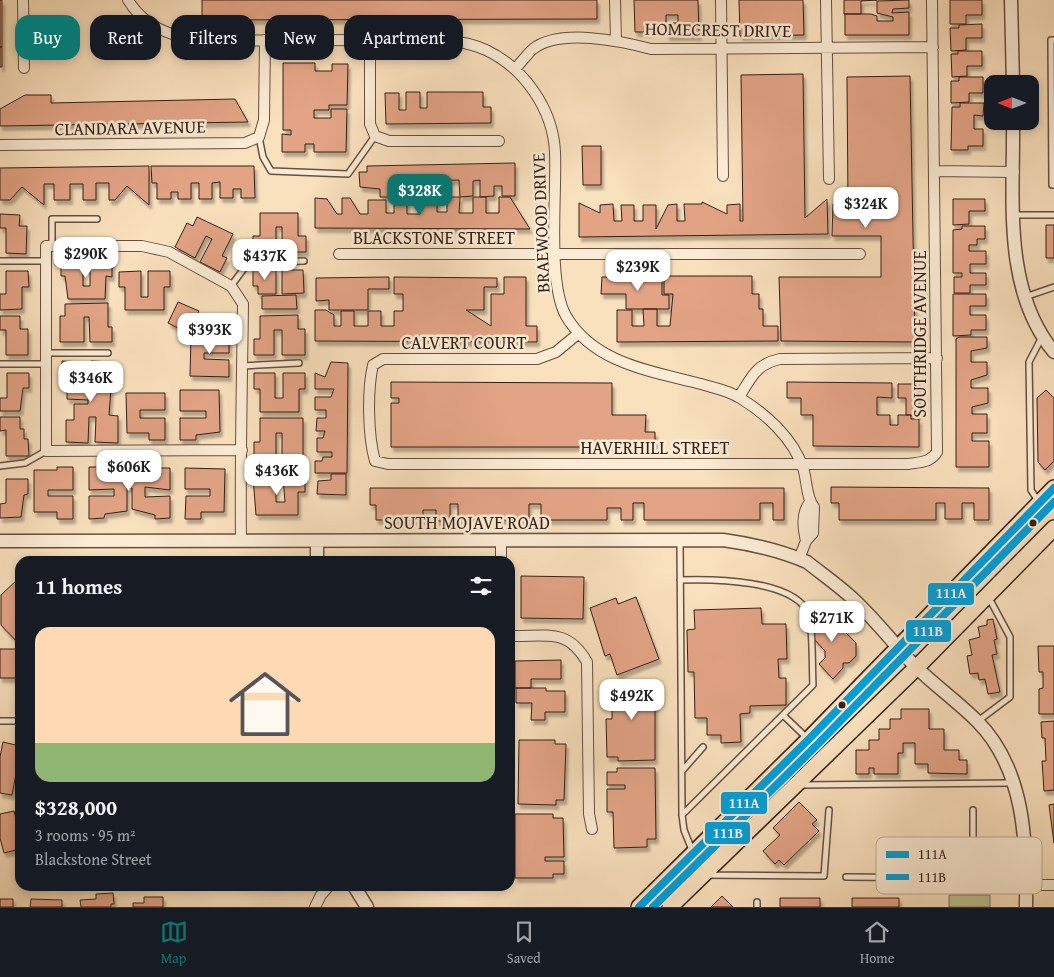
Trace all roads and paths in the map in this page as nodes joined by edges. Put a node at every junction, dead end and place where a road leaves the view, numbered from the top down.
1 (23, 0) edge
2 (128, 0) edge
3 (615, 0) edge
4 (721, 0) edge
5 (826, 0) edge
6 (932, 0) edge
7 (1011, 0) edge
8 (265, 40) joint
9 (616, 40) junction
10 (1054, 40) edge
11 (463, 43) edge
12 (933, 47) junction
13 (827, 48) junction
14 (722, 49) junction
15 (370, 60) edge
16 (24, 68) dead end
17 (515, 69) junction
18 (1012, 75) edge
19 (1013, 130) edge
20 (375, 136) junction
21 (259, 137) junction
22 (499, 141) dead end
23 (0, 145) edge
24 (934, 171) junction
25 (1014, 172) junction
26 (723, 176) dead end
27 (829, 179) dead end
28 (1054, 185) edge
29 (1014, 215) junction
30 (1054, 215) edge
31 (97, 218) dead end
32 (49, 246) junction
33 (339, 254) dead end
34 (556, 254) junction
35 (860, 254) dead end
36 (0, 261) edge
37 (304, 261) dead end
38 (46, 262) junction
39 (231, 286) junction
40 (1054, 287) edge
41 (1024, 298) junction
42 (579, 333) junction
43 (1043, 337) junction
44 (1054, 352) edge
45 (108, 353) dead end
46 (937, 358) junction
47 (46, 359) junction
48 (299, 363) dead end
49 (0, 364) edge
50 (242, 366) junction
51 (739, 397) junction
52 (242, 450) junction
53 (46, 451) junction
54 (934, 458) joint
55 (376, 461) joint
56 (802, 464) junction
57 (0, 466) edge
58 (305, 467) dead end
59 (241, 468) junction
60 (1054, 488) edge
61 (1039, 503) junction
62 (1054, 528) edge
63 (680, 540) junction
64 (0, 541) edge
65 (241, 541) junction
66 (317, 541) junction
67 (501, 541) junction
68 (317, 556) edge
69 (501, 556) edge
70 (799, 559) junction
71 (680, 580) junction
72 (988, 596) junction
73 (515, 636) edge
74 (897, 648) junction
75 (917, 667) junction
76 (784, 715) junction
77 (0, 721) edge
78 (15, 721) edge
79 (978, 721) junction
80 (809, 739) junction
81 (703, 747) dead end
82 (682, 772) junction
83 (1014, 783) junction
84 (795, 785) junction
85 (829, 810) dead end
86 (973, 810) dead end
87 (682, 814) junction
88 (592, 829) dead end
89 (973, 837) edge
90 (1024, 837) edge
91 (695, 851) junction
92 (702, 875) junction
93 (846, 878) dead end
94 (876, 878) edge
95 (325, 891) edge
96 (357, 891) edge
97 (1026, 894) edge
98 (315, 907) edge
99 (367, 907) edge
100 (639, 907) edge
101 (670, 907) edge
102 (1026, 907) edge

1 - 16 street
2 - 8 street, BRAEWOOD DRIVE
3 - 9 street
4 - 14 street
5 - 13 street
6 - 12 street, SOUTHRIDGE AVENUE
7 - 18 street
8 - 21 street
9 - 14 street, HOMECREST DRIVE
9 - 17 street, HOMECREST DRIVE
10 - 28 lane
11 - 17 street, BRAEWOOD DRIVE
12 - 13 street, HOMECREST DRIVE
12 - 24 street, SOUTHRIDGE AVENUE
13 - 14 street, HOMECREST DRIVE
13 - 27 street
14 - 26 street
15 - 20 street
17 - 34 street, BRAEWOOD DRIVE
19 - 25 street
20 - 21 lane
20 - 22 street
21 - 23 street, CLANDARA AVENUE
24 - 25 street
24 - 46 street, SOUTHRIDGE AVENUE
25 - 29 street
29 - 30 lane
29 - 41 street
31 - 32 lane
32 - 38 street
32 - 39 street
33 - 34 street, BLACKSTONE STREET
34 - 35 street, BLACKSTONE STREET
34 - 42 street, BRAEWOOD DRIVE
36 - 38 lane
37 - 39 lane
38 - 47 street
39 - 50 street
40 - 41 lane
41 - 43 street
42 - 51 street, BRAEWOOD DRIVE
42 - 55 street, CALVERT COURT
43 - 44 street
43 - 61 lane
45 - 47 lane
46 - 51 street
46 - 54 street, SOUTHRIDGE AVENUE
47 - 49 lane
47 - 53 street
48 - 50 lane
50 - 52 street
51 - 56 street, BRAEWOOD DRIVE
52 - 53 street
52 - 59 street
53 - 57 lane
54 - 56 street, HAVERHILL STREET
55 - 56 street, HAVERHILL STREET
56 - 70 street, BRAEWOOD DRIVE
58 - 59 lane
59 - 65 street
60 - 61 main road
61 - 74 main road
62 - 72 main road
63 - 67 street, SOUTH MOJAVE ROAD
63 - 70 street, SOUTH MOJAVE ROAD
63 - 71 lane
64 - 65 street, SOUTH MOJAVE ROAD
65 - 66 street, SOUTH MOJAVE ROAD
66 - 67 street, SOUTH MOJAVE ROAD
66 - 68 street
67 - 69 street
70 - 74 street, SOUTH MOJAVE ROAD
71 - 76 lane
71 - 82 lane
72 - 75 main road
72 - 79 lane
73 - 88 street
74 - 75 street, SOUTH MOJAVE ROAD
74 - 80 main road
75 - 79 street, SOUTH MOJAVE ROAD
75 - 84 main road
76 - 80 lane
76 - 87 lane
77 - 78 lane
79 - 83 street, SOUTH MOJAVE ROAD
80 - 91 main road
81 - 82 lane
82 - 87 lane
83 - 84 lane
83 - 90 street, SOUTH MOJAVE ROAD
84 - 92 main road
85 - 92 lane
86 - 89 lane
87 - 91 lane
91 - 92 lane
91 - 100 main road
92 - 101 main road
93 - 94 lane
95 - 98 street
96 - 99 street
97 - 102 street, SOUTH MOJAVE ROAD

